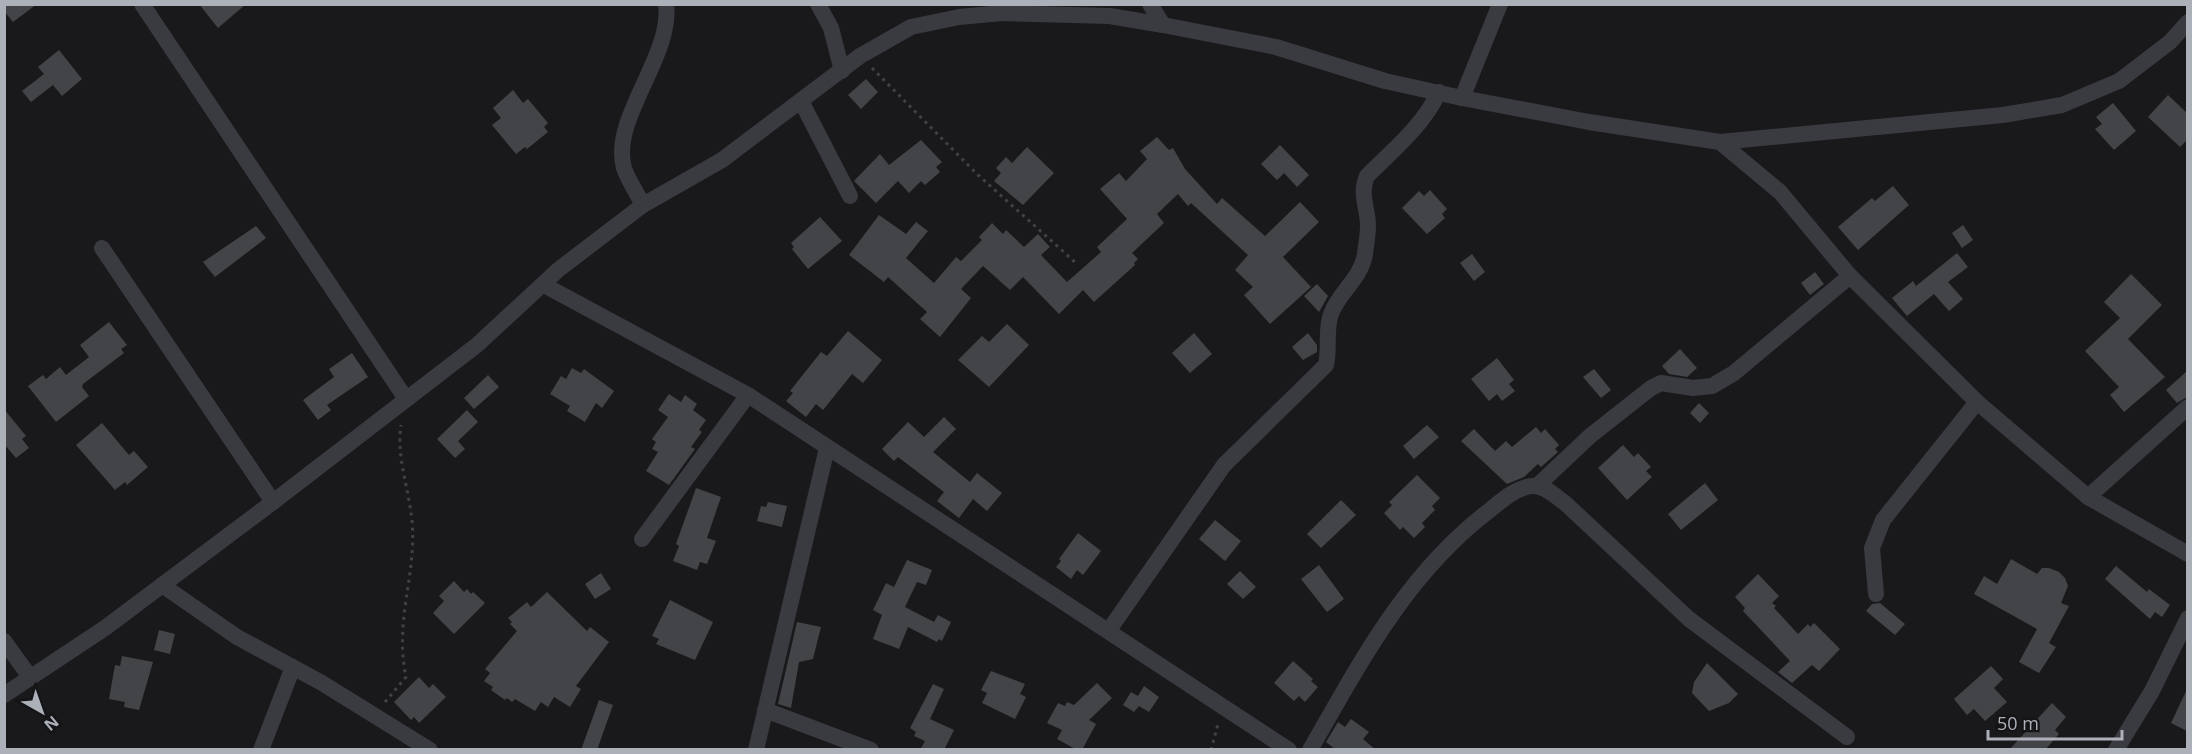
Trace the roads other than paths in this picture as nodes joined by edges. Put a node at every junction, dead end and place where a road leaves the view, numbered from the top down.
1 (142, 4) edge
2 (666, 4) edge
3 (818, 4) edge
4 (1150, 4) edge
5 (1500, 4) edge
6 (2187, 22) edge
7 (1163, 25) junction
8 (842, 71) junction
9 (1439, 92) junction
10 (1462, 98) junction
11 (801, 101) junction
12 (1720, 142) junction
13 (850, 196) dead end
14 (643, 205) junction
15 (102, 248) dead end
16 (1850, 276) junction
17 (544, 285) junction
18 (748, 394) junction
19 (406, 399) junction
20 (1977, 402) junction
21 (2187, 406) edge
22 (827, 448) junction
23 (1536, 486) junction
24 (2088, 497) junction
25 (273, 502) junction
26 (642, 539) dead end
27 (2187, 554) edge
28 (162, 585) junction
29 (1876, 594) dead end
30 (2187, 618) edge
31 (1109, 630) junction
32 (4, 641) edge
33 (293, 667) junction
34 (30, 677) junction
35 (4, 695) edge
36 (765, 710) junction
37 (1847, 736) dead end
38 (408, 743) edge
39 (261, 750) edge
40 (430, 750) edge
41 (756, 750) edge
42 (871, 750) edge
43 (1289, 750) edge
44 (1310, 750) edge
45 (2116, 750) edge

1 - 19 street
2 - 14 street
3 - 8 street
4 - 7 street
5 - 10 street
6 - 12 street
7 - 8 street
7 - 9 street
8 - 11 street
9 - 10 street
9 - 31 street
10 - 12 street
11 - 13 street
11 - 14 street
12 - 16 street
14 - 17 street
15 - 25 street
16 - 20 street
16 - 23 street
17 - 18 street
17 - 19 street
18 - 22 street
18 - 26 street
19 - 25 street
20 - 24 street
20 - 29 street
21 - 24 street
22 - 31 street
22 - 36 street
23 - 37 street
23 - 44 street
24 - 27 street
25 - 28 street
28 - 33 street
28 - 34 street
30 - 45 street
31 - 43 street
32 - 34 street
33 - 38 street
33 - 39 street
34 - 35 street
36 - 41 street
36 - 42 street
38 - 40 street

